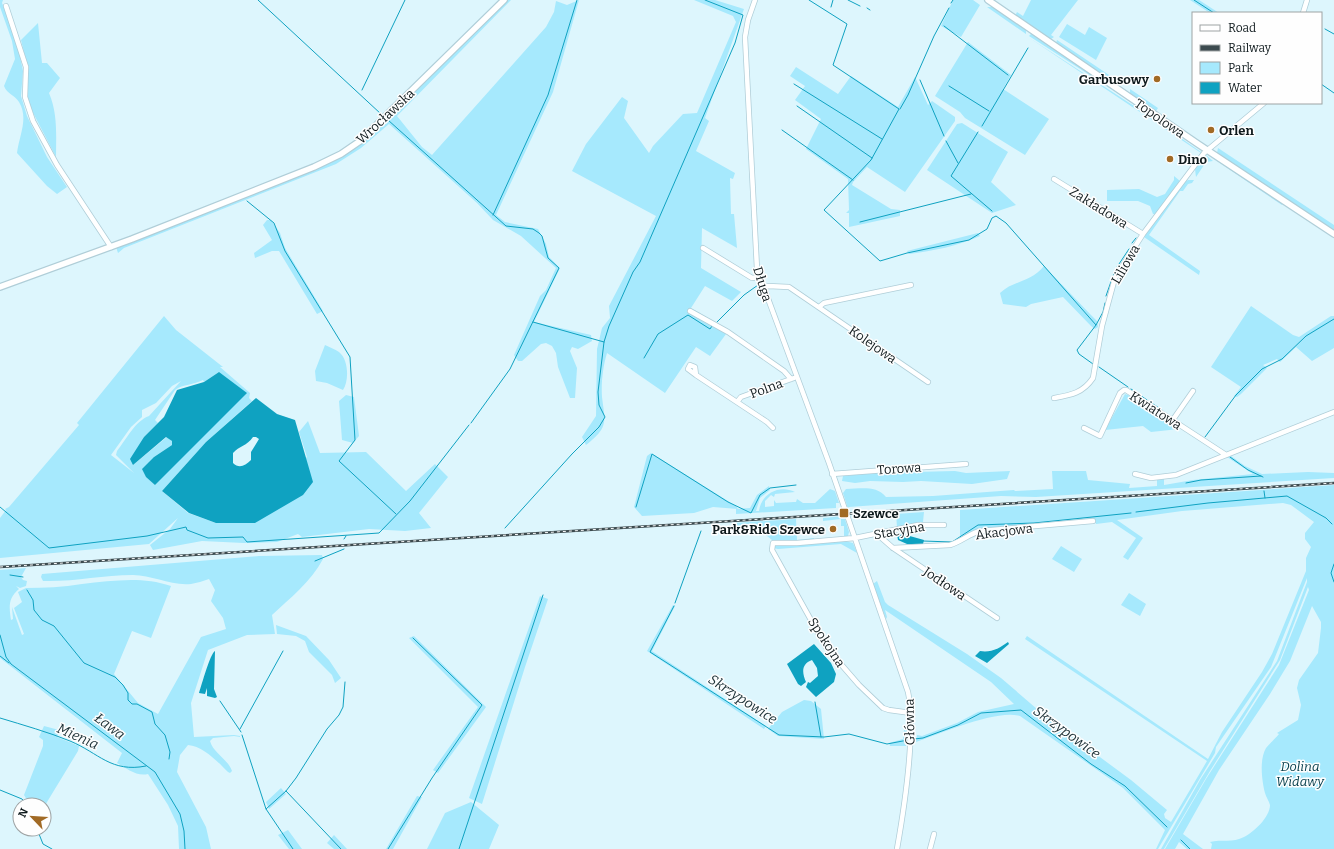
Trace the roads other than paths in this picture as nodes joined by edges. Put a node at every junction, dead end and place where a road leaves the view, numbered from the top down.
1 (504, 0) edge
2 (755, 0) edge
3 (988, 0) edge
4 (1307, 0) edge
5 (6, 6) dead end
6 (1303, 12) edge
7 (1263, 104) edge
8 (1208, 150) junction
9 (1054, 179) dead end
10 (1143, 234) junction
11 (1334, 234) edge
12 (111, 247) junction
13 (703, 248) dead end
14 (759, 277) junction
15 (911, 285) dead end
16 (0, 287) edge
17 (762, 288) junction
18 (819, 307) junction
19 (690, 311) dead end
20 (696, 375) dead end
21 (796, 377) junction
22 (791, 379) junction
23 (928, 382) dead end
24 (1193, 391) dead end
25 (1054, 398) dead end
26 (737, 402) junction
27 (1334, 412) edge
28 (1172, 421) junction
29 (773, 428) dead end
30 (1084, 428) dead end
31 (1226, 455) junction
32 (966, 464) dead end
33 (832, 474) junction
34 (1135, 474) dead end
35 (1093, 521) dead end
36 (944, 525) dead end
37 (877, 534) junction
38 (855, 538) junction
39 (773, 543) joint
40 (893, 548) junction
41 (860, 554) joint
42 (997, 618) dead end
43 (911, 713) junction
44 (934, 834) dead end
45 (898, 849) edge
46 (930, 849) edge

1 - 12 main road, Wrocławska
2 - 14 street, Długa
3 - 8 main road, Topolowa
4 - 6 street
5 - 12 street
7 - 8 street, Liliowa
8 - 10 street, Liliowa
8 - 11 main road, Topolowa
9 - 10 street, Zakładowa
10 - 25 street, Liliowa
12 - 16 main road, Wrocławska
13 - 14 street
14 - 17 street, Długa
15 - 18 street
17 - 18 street, Kolejowa
17 - 21 street, Długa
18 - 23 street, Kolejowa
19 - 22 street
20 - 26 street, Polna
21 - 22 street, Polna
21 - 33 street, Długa
22 - 26 street, Polna
24 - 28 street
26 - 29 street, Polna
27 - 31 street
28 - 30 street, Kwiatowa
28 - 31 street, Kwiatowa
31 - 34 street
32 - 33 street, Torowa
33 - 38 street, Długa
35 - 40 street, Akacjowa
36 - 37 street, Stacyjna
37 - 38 street, Stacyjna
37 - 40 street, Jodłowa
38 - 39 street, Stacyjna
38 - 41 street, Długa
39 - 43 street, Spokojna
40 - 42 street, Jodłowa
41 - 43 street, Główna
43 - 45 street, Główna
44 - 46 street

